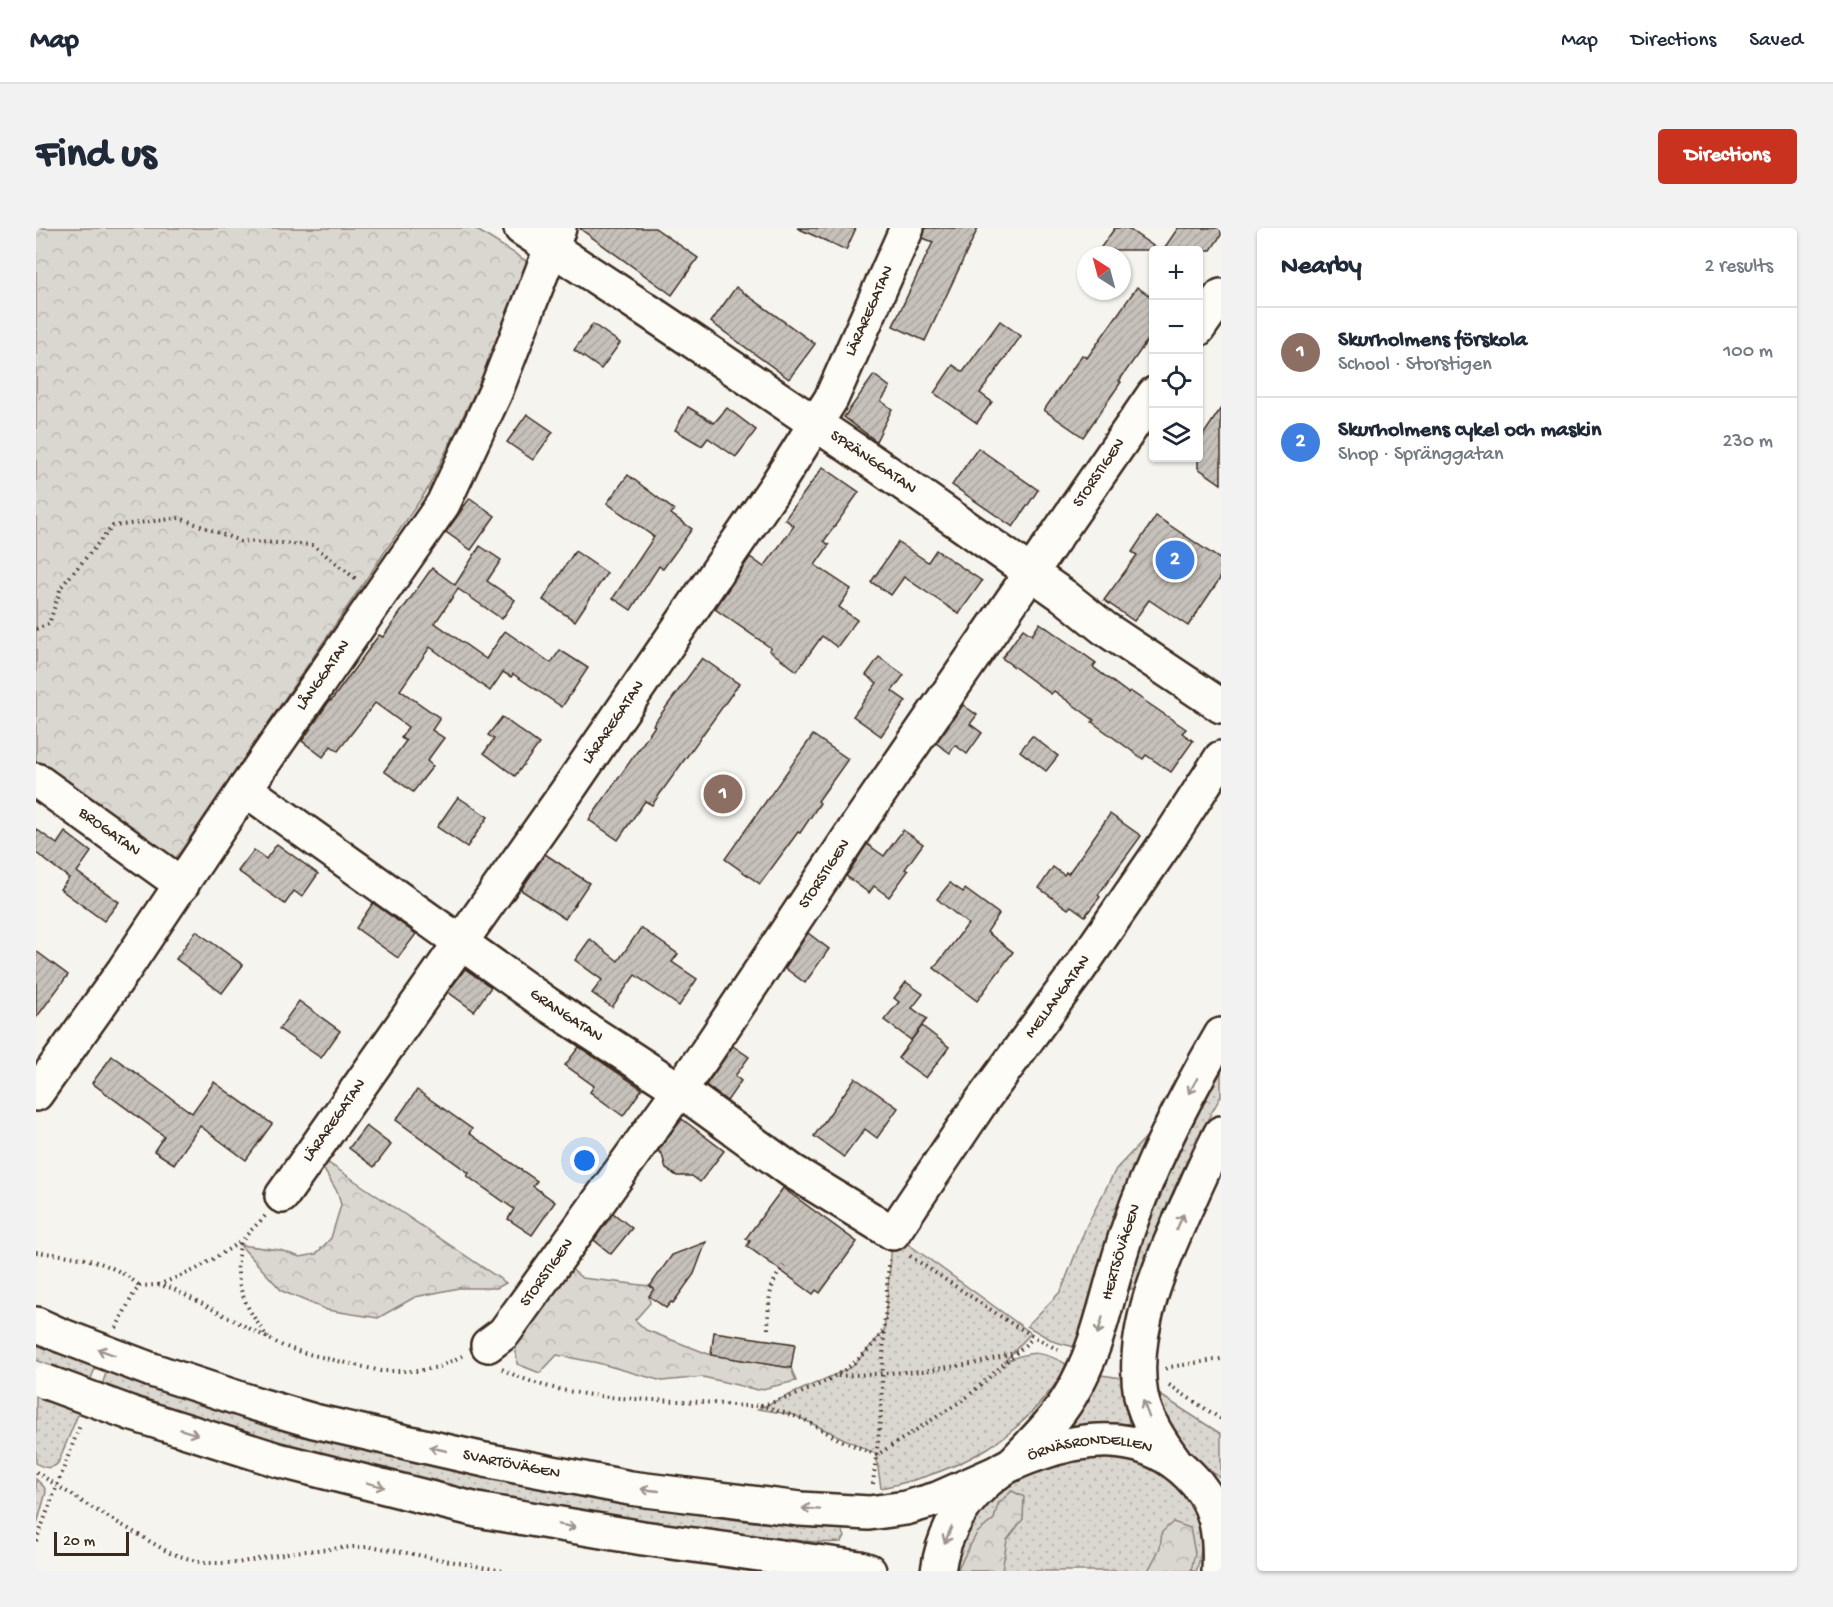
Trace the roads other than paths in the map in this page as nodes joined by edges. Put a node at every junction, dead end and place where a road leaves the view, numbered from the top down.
1 (521, 228) edge
2 (907, 228) edge
3 (555, 238) edge
4 (1221, 297) edge
5 (1203, 322) edge
6 (1149, 401) edge
7 (816, 423) junction
8 (1030, 572) junction
9 (1221, 706) edge
10 (1221, 758) edge
11 (36, 780) edge
12 (245, 789) junction
13 (182, 885) junction
14 (459, 943) junction
15 (1221, 1035) edge
16 (680, 1090) junction
17 (36, 1094) edge
18 (1221, 1133) edge
19 (282, 1196) road end
20 (894, 1243) joint
21 (48, 1329) edge
22 (488, 1345) road end
23 (41, 1380) edge
24 (1174, 1460) junction
25 (1006, 1467) junction
26 (1212, 1494) edge
27 (869, 1571) edge
28 (938, 1571) edge
29 (1219, 1571) edge

1 - 3 street, SPRÄNGGATAN
2 - 7 street, LÄRAREGATAN
3 - 7 street, SPRÄNGGATAN
3 - 12 street, LÅNGGATAN
4 - 5 street
6 - 8 street, STORSTIGEN
7 - 8 street, SPRÄNGGATAN
7 - 14 street, LÄRAREGATAN
8 - 9 street, SPRÄNGGATAN
8 - 16 street, STORSTIGEN
10 - 20 street, MELLANGATAN
11 - 13 street, BROGATAN
12 - 13 street, LÅNGGATAN
12 - 14 street, GRANGATAN
13 - 17 street, LÅNGGATAN
14 - 16 street, GRANGATAN
14 - 19 street, LÄRAREGATAN
15 -> 25 street, HERTSÖVÄGEN
16 - 20 street, GRANGATAN
16 - 22 street, STORSTIGEN
24 -> 18 street
25 -> 21 street, SVARTÖVÄGEN, bridge
23 -> 27 street, bridge
24 - 25 street, ÖRNÄSRONDELLEN
24 - 26 street, ÖRNÄSRONDELLEN
25 -> 28 street, ÖRNÄSRONDELLEN
26 - 29 street, ÖRNÄSRONDELLEN

